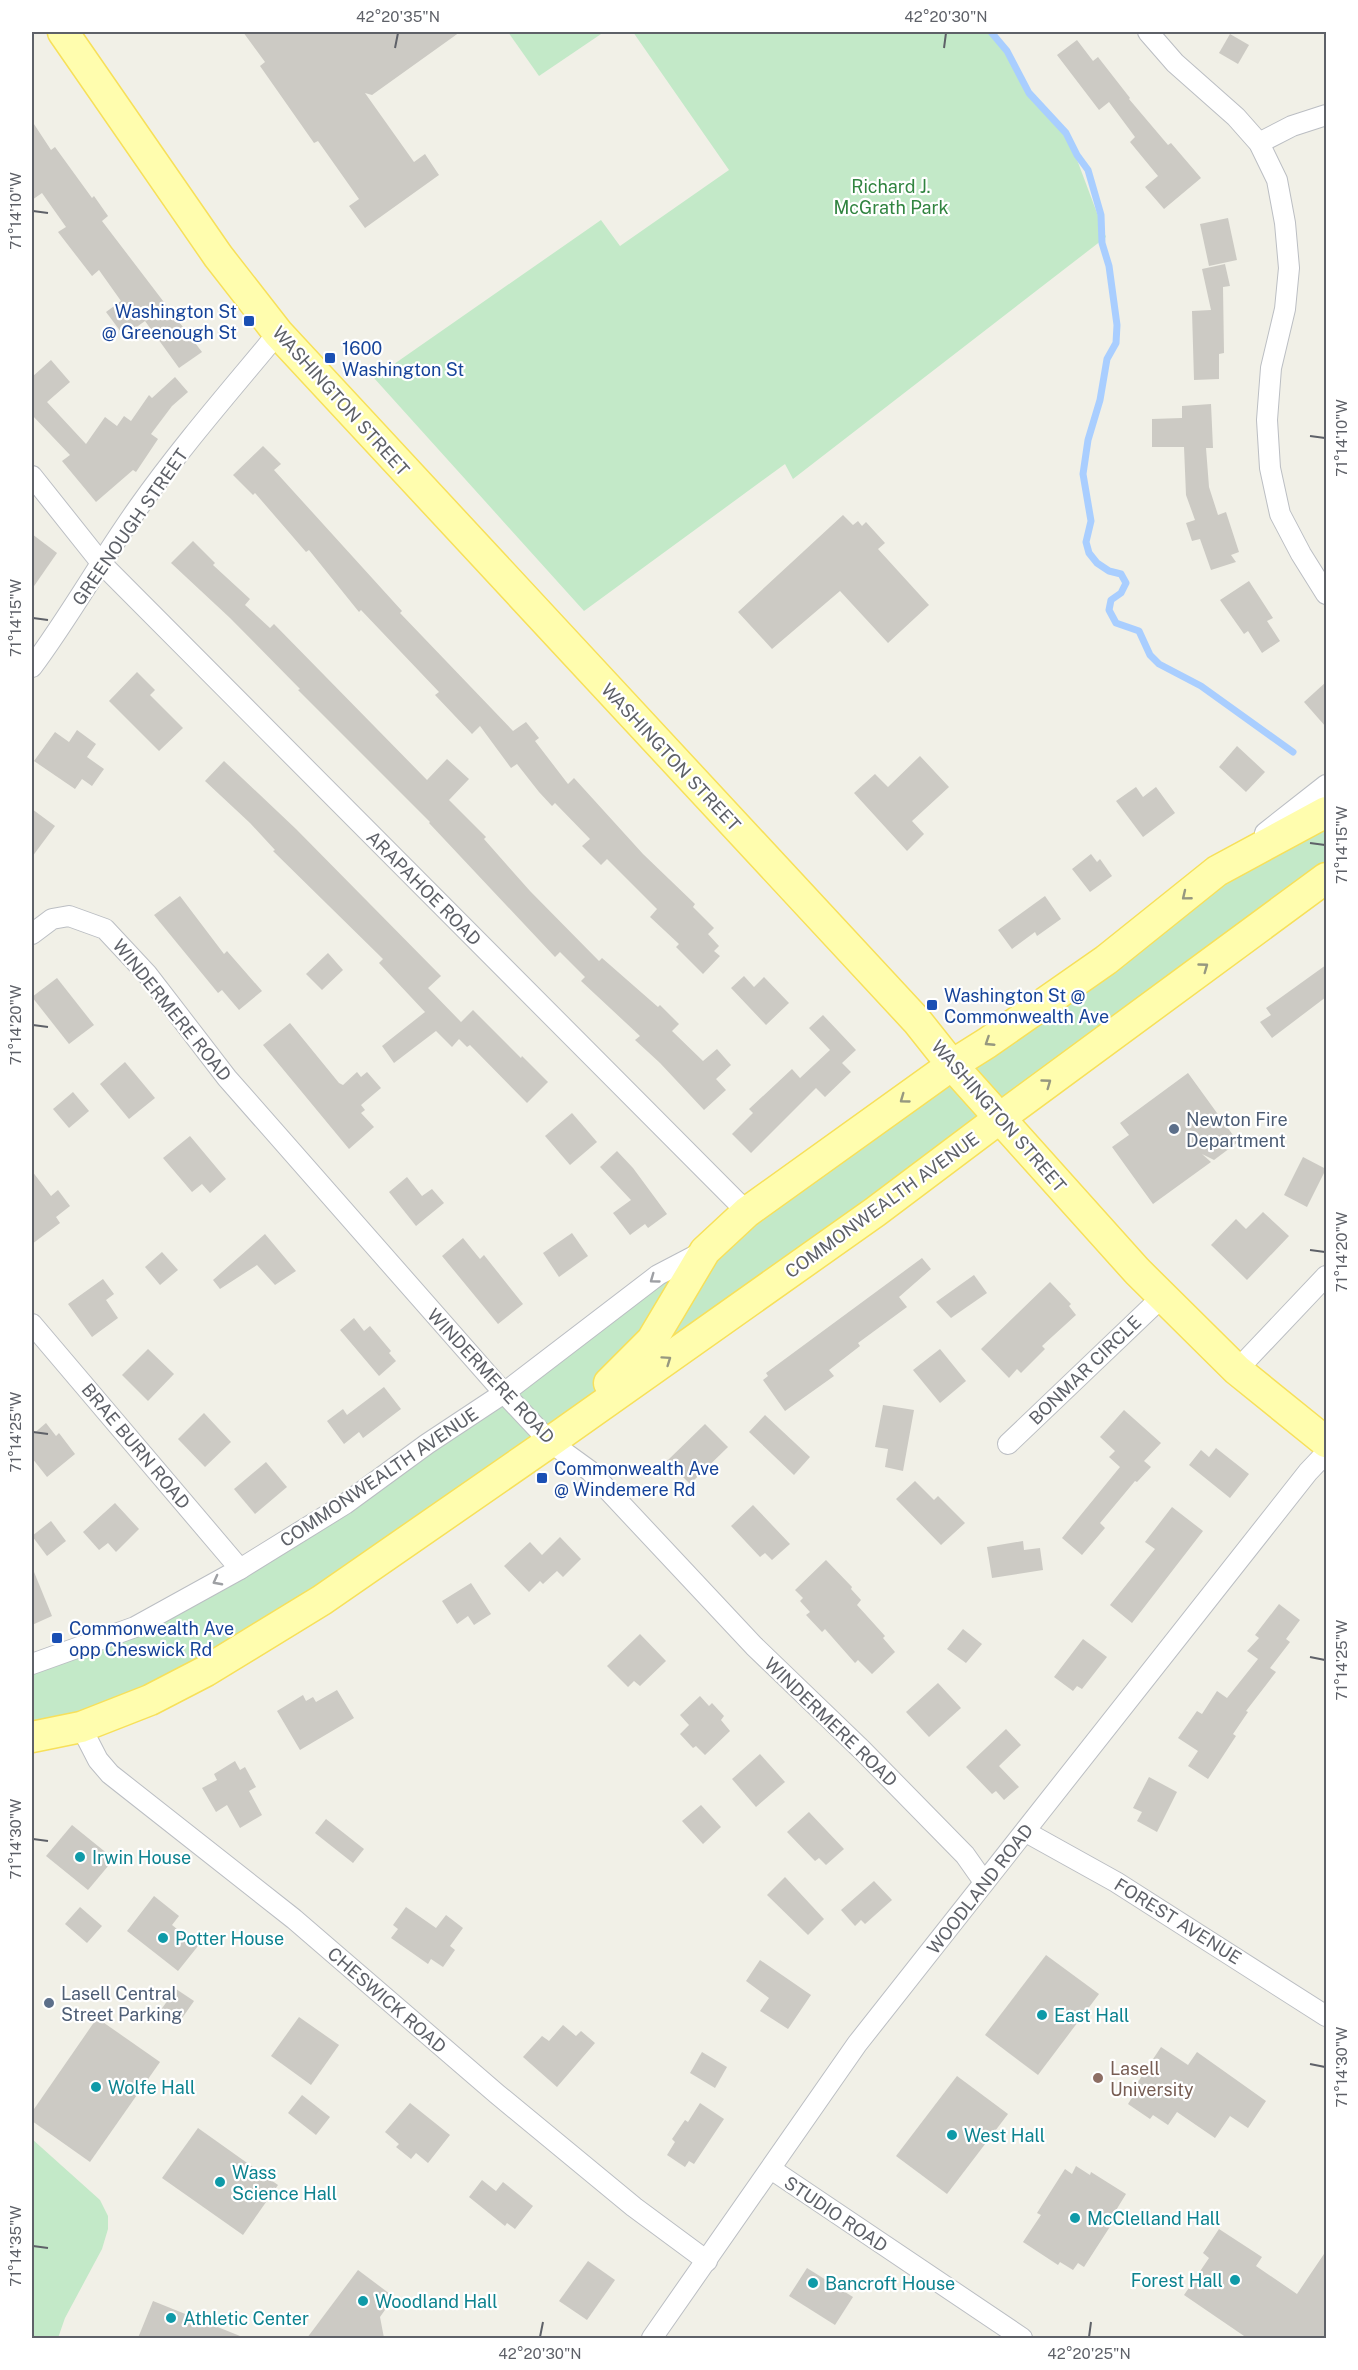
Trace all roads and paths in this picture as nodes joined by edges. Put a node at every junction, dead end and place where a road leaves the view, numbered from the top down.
1 (63, 32) edge
2 (1148, 32) edge
3 (1326, 115) edge
4 (1259, 143) junction
5 (278, 333) junction
6 (32, 476) edge
7 (102, 564) junction
8 (1326, 594) edge
9 (32, 667) edge
10 (1326, 785) edge
11 (1326, 812) edge
12 (1217, 872) junction
13 (1326, 878) edge
14 (32, 934) edge
15 (951, 1065) junction
16 (1000, 1118) junction
17 (747, 1212) junction
18 (705, 1251) junction
19 (1326, 1276) edge
20 (1162, 1297) junction
21 (32, 1324) edge
22 (1237, 1370) junction
23 (504, 1393) junction
24 (550, 1442) junction
25 (1326, 1442) edge
26 (1008, 1444) dead end
27 (1326, 1453) edge
28 (240, 1569) junction
29 (32, 1664) edge
30 (81, 1727) junction
31 (32, 1737) edge
32 (1026, 1832) junction
33 (984, 1882) junction
34 (1326, 2016) edge
35 (771, 2169) junction
36 (706, 2261) junction
37 (652, 2338) edge
38 (1022, 2338) edge

1 - 5 main road, WASHINGTON STREET
2 - 4 street
3 - 4 street
4 - 8 street
5 - 7 street, GREENOUGH STREET
5 - 15 main road, WASHINGTON STREET
6 - 7 street, ARAPAHOE ROAD
7 - 9 street, GREENOUGH STREET
7 - 17 street, ARAPAHOE ROAD
10 - 12 street, COMMONWEALTH AVENUE
11 - 12 main road, COMMONWEALTH AVENUE
12 -> 15 main road, COMMONWEALTH AVENUE
16 -> 13 main road, COMMONWEALTH AVENUE
14 - 23 street, WINDERMERE ROAD
15 - 16 main road, WASHINGTON STREET
15 -> 17 main road, COMMONWEALTH AVENUE
16 - 20 main road, WASHINGTON STREET
24 -> 16 main road, COMMONWEALTH AVENUE
17 - 18 main road, COMMONWEALTH AVENUE
18 -> 23 street, COMMONWEALTH AVENUE
18 - 24 main road, COMMONWEALTH AVENUE
19 - 22 street
20 - 22 main road, WASHINGTON STREET
20 - 26 street, BONMAR CIRCLE
21 - 28 street, BRAE BURN ROAD
22 - 25 main road, WASHINGTON STREET
23 - 24 street, WINDERMERE ROAD
23 - 28 street, COMMONWEALTH AVENUE
24 - 30 main road, COMMONWEALTH AVENUE
24 - 33 street, WINDERMERE ROAD
27 - 32 street, WOODLAND ROAD
28 -> 29 street, COMMONWEALTH AVENUE
30 - 31 main road, COMMONWEALTH AVENUE
30 - 36 street, CHESWICK ROAD
32 - 33 street, WOODLAND ROAD
32 - 34 street, FOREST AVENUE
33 - 35 street, WOODLAND ROAD
35 - 36 street, WOODLAND ROAD
35 - 38 street, STUDIO ROAD
36 - 37 street, WOODLAND ROAD

